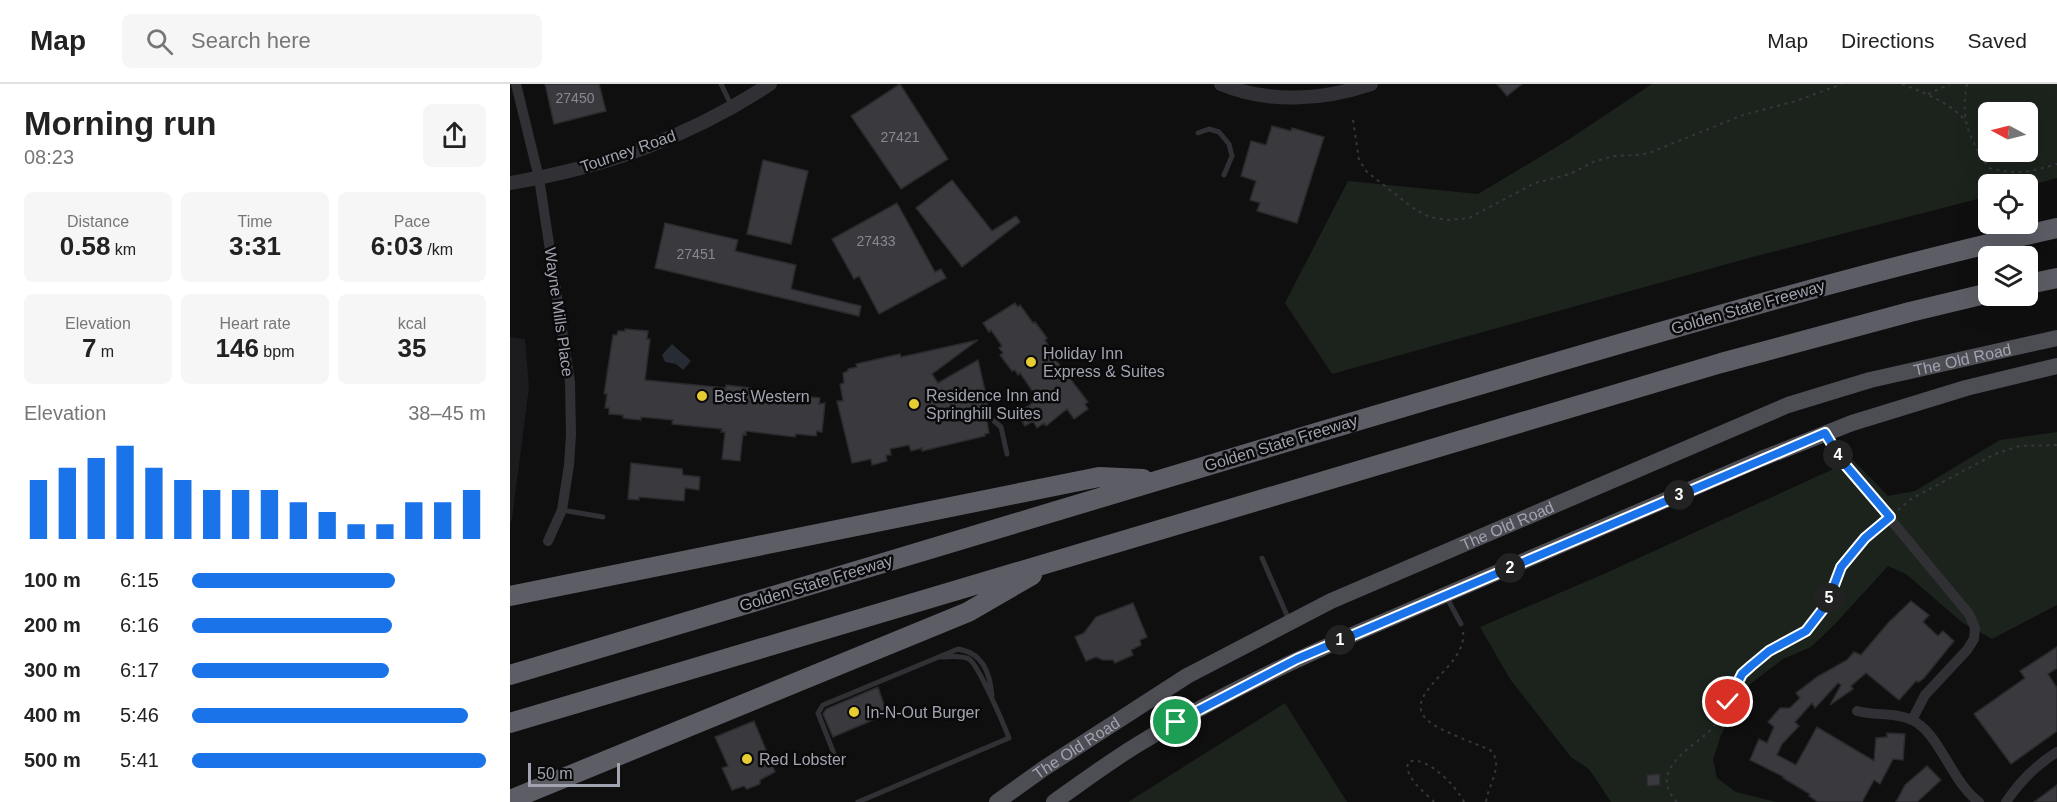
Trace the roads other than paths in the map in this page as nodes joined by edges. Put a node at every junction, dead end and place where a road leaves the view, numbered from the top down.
1 (516, 84) edge
2 (721, 84) edge
3 (770, 84) edge
4 (1221, 84) edge
5 (1371, 84) edge
6 (732, 108) junction
7 (1198, 133) dead end
8 (1224, 175) dead end
9 (539, 178) junction
10 (510, 183) edge
11 (2057, 228) edge
12 (2057, 278) edge
13 (2038, 282) edge
14 (1978, 296) edge
15 (2057, 338) edge
16 (2057, 366) edge
17 (994, 421) dead end
18 (1825, 433) junction
19 (1007, 454) dead end
20 (1160, 480) junction
21 (562, 510) junction
22 (603, 516) dead end
23 (548, 541) dead end
24 (1060, 558) junction
25 (1262, 558) dead end
26 (1445, 595) junction
27 (510, 596) edge
28 (1289, 622) junction
29 (1461, 624) road end
30 (510, 675) edge
31 (1857, 711) dead end
32 (1912, 720) junction
33 (510, 723) edge
34 (2057, 752) edge
35 (838, 764) dead end
36 (510, 800) edge
37 (858, 802) edge
38 (996, 802) edge
39 (1054, 802) edge
40 (1979, 802) edge
41 (2006, 802) edge

1 - 9 street, Wayne Mills Place
2 - 6 lane
3 - 6 street, Tourney Road
4 - 5 street
6 - 9 street, Tourney Road
7 - 8 lane
9 - 10 street, Tourney Road
9 - 21 street, Wayne Mills Place
11 - 20 highway, Golden State Freeway
12 - 13 highway
14 - 24 highway
15 - 28 main road, The Old Road
16 - 18 main road, The Old Road
17 - 19 lane
18 - 26 main road, The Old Road
18 - 32 street
20 - 27 highway
20 - 30 highway, Golden State Freeway
21 - 22 lane
21 - 23 street, Wayne Mills Place
24 - 33 highway
24 - 36 highway
25 - 28 lane
26 - 29 lane
26 - 39 main road, The Old Road
28 - 38 main road, The Old Road
31 - 32 street
32 - 40 street
34 - 41 street
35 - 37 lane

